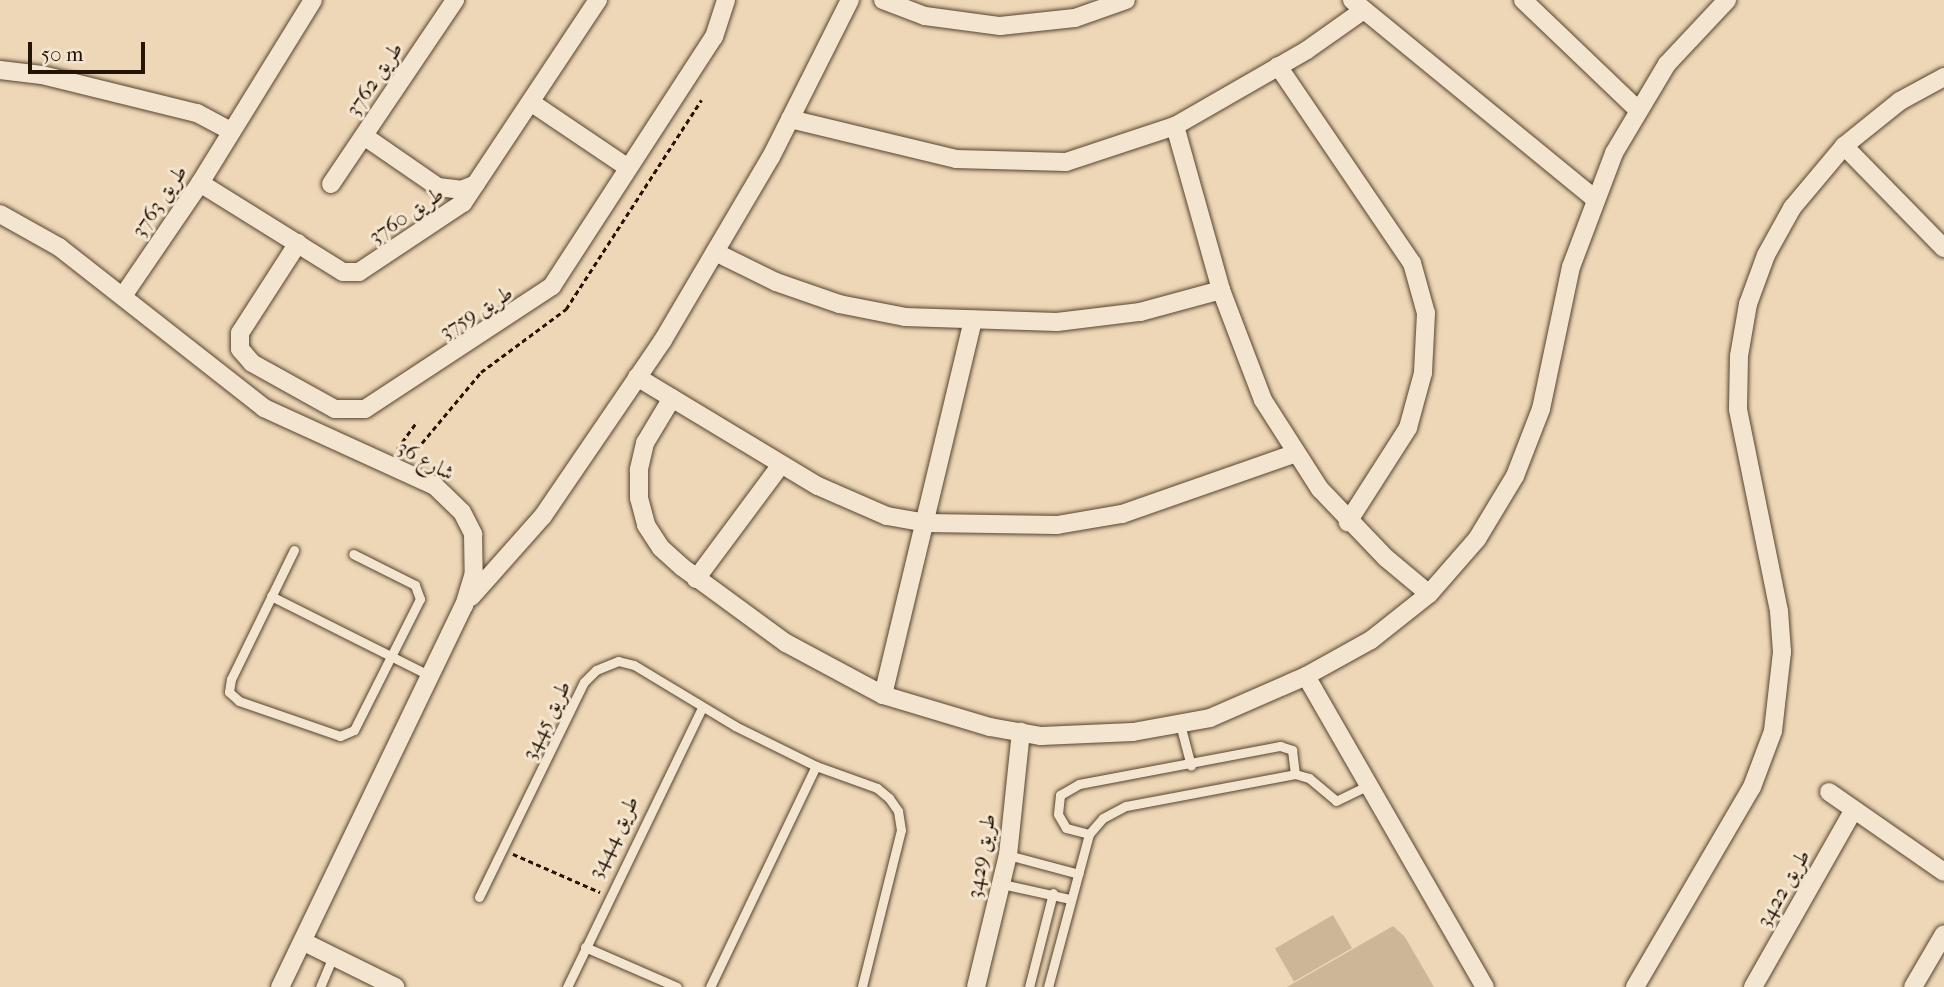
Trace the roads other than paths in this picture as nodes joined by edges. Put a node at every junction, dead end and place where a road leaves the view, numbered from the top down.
1 (455, 0) edge
2 (598, 0) edge
3 (726, 0) edge
4 (850, 0) edge
5 (883, 0) edge
6 (1126, 0) edge
7 (1523, 0) edge
8 (1727, 0) edge
9 (307, 2) edge
10 (1357, 5) edge
11 (1278, 66) junction
12 (0, 69) edge
13 (1944, 76) edge
14 (532, 103) junction
15 (1637, 109) junction
16 (790, 119) junction
17 (1175, 126) junction
18 (231, 131) junction
19 (364, 136) junction
20 (1844, 146) junction
21 (627, 167) junction
22 (200, 183) junction
23 (331, 184) dead end
24 (476, 184) junction
25 (438, 187) junction
26 (1594, 198) junction
27 (0, 214) edge
28 (441, 221) junction
29 (298, 243) junction
30 (1944, 248) edge
31 (715, 253) junction
32 (1221, 290) junction
33 (123, 296) junction
34 (973, 320) junction
35 (637, 377) junction
36 (672, 398) junction
37 (1293, 454) junction
38 (780, 466) junction
39 (1349, 522) junction
40 (927, 523) junction
41 (294, 551) dead end
42 (353, 554) dead end
43 (696, 579) junction
44 (1429, 594) junction
45 (271, 596) junction
46 (464, 605) junction
47 (391, 653) junction
48 (430, 676) junction
49 (1306, 676) junction
50 (883, 695) junction
51 (702, 708) junction
52 (1180, 724) junction
53 (1021, 732) junction
54 (816, 766) junction
55 (1191, 766) junction
56 (1295, 774) junction
57 (1369, 785) junction
58 (1829, 792) dead end
59 (1853, 811) junction
60 (1089, 834) junction
61 (1008, 855) junction
62 (1944, 872) edge
63 (1079, 874) junction
64 (1002, 884) junction
65 (1053, 893) junction
66 (479, 897) dead end
67 (1070, 899) junction
68 (1944, 934) edge
69 (304, 942) junction
70 (585, 947) junction
71 (334, 955) junction
72 (280, 987) edge
73 (320, 987) edge
74 (395, 987) edge
75 (567, 987) edge
76 (677, 987) edge
77 (710, 987) edge
78 (862, 987) edge
79 (976, 987) edge
80 (1028, 987) edge
81 (1048, 987) edge
82 (1485, 987) edge
83 (1635, 987) edge
84 (1753, 987) edge
85 (1913, 987) edge

1 - 19 street, طريق 3762
2 - 14 street, طريق 3760
3 - 21 street, طريق 3759
4 - 16 street
5 - 6 street
7 - 15 street
8 - 15 street
9 - 18 street, طريق 3763
10 - 11 street
10 - 26 street
11 - 17 street
11 - 39 street
12 - 18 street
13 - 20 street
14 - 21 street
14 - 24 street, طريق 3760
15 - 26 street
16 - 17 street
16 - 31 street
17 - 32 street
18 - 22 street, طريق 3763
19 - 23 street, طريق 3762
19 - 25 street
20 - 30 street
20 - 83 street
21 - 29 street, طريق 3759
22 - 29 street, طريق 3760
22 - 33 street, طريق 3763
24 - 25 street
24 - 28 street, طريق 3760
25 - 28 street
26 - 44 street
27 - 33 street, شارع 36
28 - 29 street, طريق 3760
31 - 34 street
31 - 35 street
32 - 34 street
32 - 37 street
33 - 46 street, شارع 36
34 - 40 street
35 - 36 street
35 - 46 street
36 - 38 street
36 - 43 street
37 - 39 street
37 - 40 street
38 - 40 street
38 - 43 street
39 - 44 street
40 - 50 street
41 - 45 lane
42 - 47 lane
43 - 50 street
44 - 49 street
45 - 47 lane
45 - 47 lane
46 - 48 street, شارع 36
47 - 48 lane
48 - 69 street, شارع 36
49 - 52 street
49 - 57 street
50 - 53 street
51 - 54 lane, طريق 3445
51 - 66 lane, طريق 3445
51 - 70 lane, طريق 3444
52 - 53 street
52 - 55 lane
53 - 61 street, طريق 3429
54 - 77 lane
54 - 78 lane, طريق 3445
55 - 56 lane
55 - 60 lane
56 - 57 lane
56 - 60 lane
57 - 82 street
58 - 59 street
59 - 62 street
59 - 84 street, طريق 3422
60 - 63 lane
61 - 63 lane
61 - 64 street, طريق 3429
63 - 67 lane
64 - 65 lane
64 - 79 street, طريق 3429
65 - 67 lane
65 - 80 lane
67 - 81 lane
68 - 85 street
69 - 71 street
69 - 72 street, شارع 36
70 - 75 lane, طريق 3444
70 - 76 lane
71 - 73 lane
71 - 74 street

